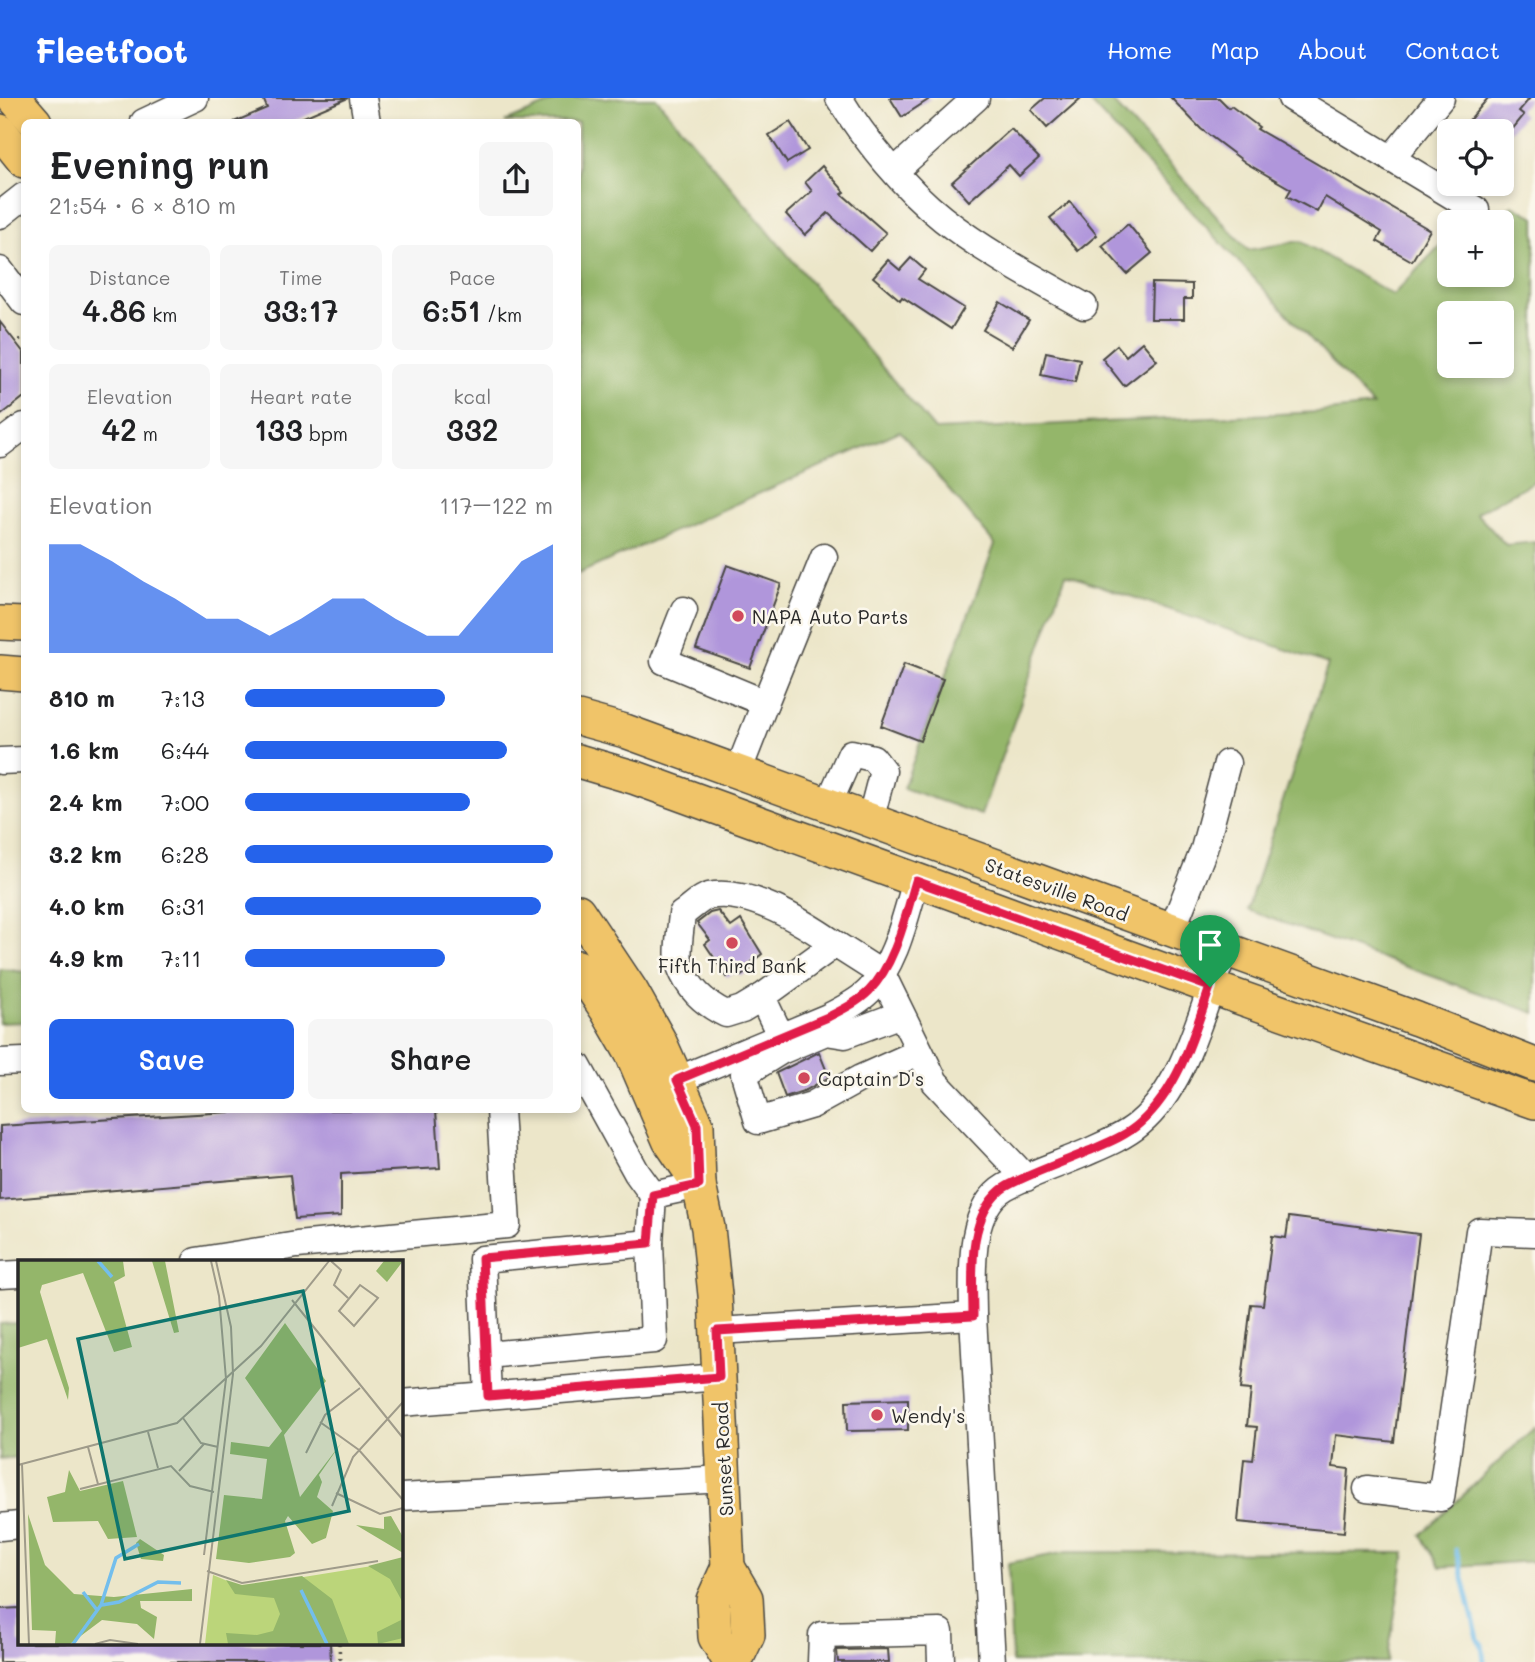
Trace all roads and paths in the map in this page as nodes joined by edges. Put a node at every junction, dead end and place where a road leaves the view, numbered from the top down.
1 (14, 98) edge
2 (195, 98) edge
3 (363, 98) edge
4 (839, 98) edge
5 (975, 98) edge
6 (1291, 98) edge
7 (1441, 98) edge
8 (32, 119) edge
9 (150, 119) edge
10 (366, 119) edge
11 (0, 131) edge
12 (21, 157) edge
13 (1391, 159) junction
14 (895, 171) junction
15 (21, 198) edge
16 (1476, 210) dead end
17 (0, 215) edge
18 (0, 270) edge
19 (21, 298) edge
20 (1084, 306) dead end
21 (21, 428) edge
22 (0, 444) edge
23 (824, 557) dead end
24 (684, 610) dead end
25 (0, 623) edge
26 (21, 624) edge
27 (0, 672) edge
28 (21, 674) edge
29 (765, 703) junction
30 (581, 719) edge
31 (21, 760) edge
32 (0, 761) edge
33 (1227, 763) dead end
34 (587, 769) edge
35 (738, 772) junction
36 (828, 806) junction
37 (870, 821) junction
38 (916, 881) junction
39 (581, 916) edge
40 (1172, 930) junction
41 (835, 943) junction
42 (1226, 950) junction
43 (581, 972) edge
44 (882, 974) junction
45 (1210, 987) junction
46 (762, 997) junction
47 (901, 1014) junction
48 (780, 1037) junction
49 (919, 1052) junction
50 (21, 1061) edge
51 (0, 1062) edge
52 (1535, 1065) edge
53 (581, 1071) edge
54 (677, 1080) junction
55 (1535, 1102) edge
56 (500, 1113) edge
57 (1026, 1178) junction
58 (699, 1185) junction
59 (653, 1195) junction
60 (1535, 1233) edge
61 (649, 1243) junction
62 (202, 1260) edge
63 (0, 1275) edge
64 (18, 1275) edge
65 (973, 1316) junction
66 (717, 1331) junction
67 (486, 1355) junction
68 (719, 1377) junction
69 (488, 1396) junction
70 (402, 1403) edge
71 (724, 1479) junction
72 (1367, 1489) dead end
73 (402, 1497) edge
74 (18, 1525) edge
75 (0, 1527) edge
76 (339, 1644) edge
77 (340, 1662) edge
78 (732, 1662) edge
79 (821, 1662) edge
80 (941, 1662) edge
81 (992, 1662) edge

1 - 8 main road
2 - 9 street
3 - 10 street
4 - 14 street
5 - 14 street
6 - 13 street
7 - 13 street
11 - 12 main road
13 - 16 street
14 - 20 street
15 - 17 street
18 - 19 street
21 - 22 street
23 - 29 street
24 - 29 street
25 - 26 main road
27 - 28 main road
29 - 35 street
30 - 35 main road, Statesville Road
31 - 32 street
33 - 40 street
34 - 38 main road, Statesville Road
35 - 36 main road, Statesville Road
36 - 37 main road, Statesville Road
36 - 37 street
37 - 40 main road, Statesville Road
38 - 44 street
38 - 45 main road, Statesville Road
39 - 54 main road, Sunset Road
40 - 42 main road, Statesville Road
41 - 44 street
41 - 46 street
41 - 46 street
42 - 45 street
42 - 52 main road, Statesville Road
43 - 58 main road, Sunset Road
44 - 47 street
44 - 48 street
45 - 55 main road, Statesville Road
45 - 57 street
46 - 48 street
47 - 49 street
47 - 49 street
48 - 54 street
49 - 57 street
50 - 51 street
53 - 59 street
54 - 58 main road, Sunset Road
56 - 62 street
57 - 65 street
58 - 59 street
58 - 66 main road, Sunset Road
59 - 61 street
60 - 72 street
61 - 67 street
61 - 67 street
63 - 64 street
65 - 66 street
65 - 81 street
66 - 68 main road, Sunset Road
67 - 69 street
68 - 69 street
68 - 71 main road, Sunset Road
69 - 70 street
71 - 73 street
71 - 78 main road, Sunset Road
74 - 75 street
76 - 77 path
79 - 80 street

